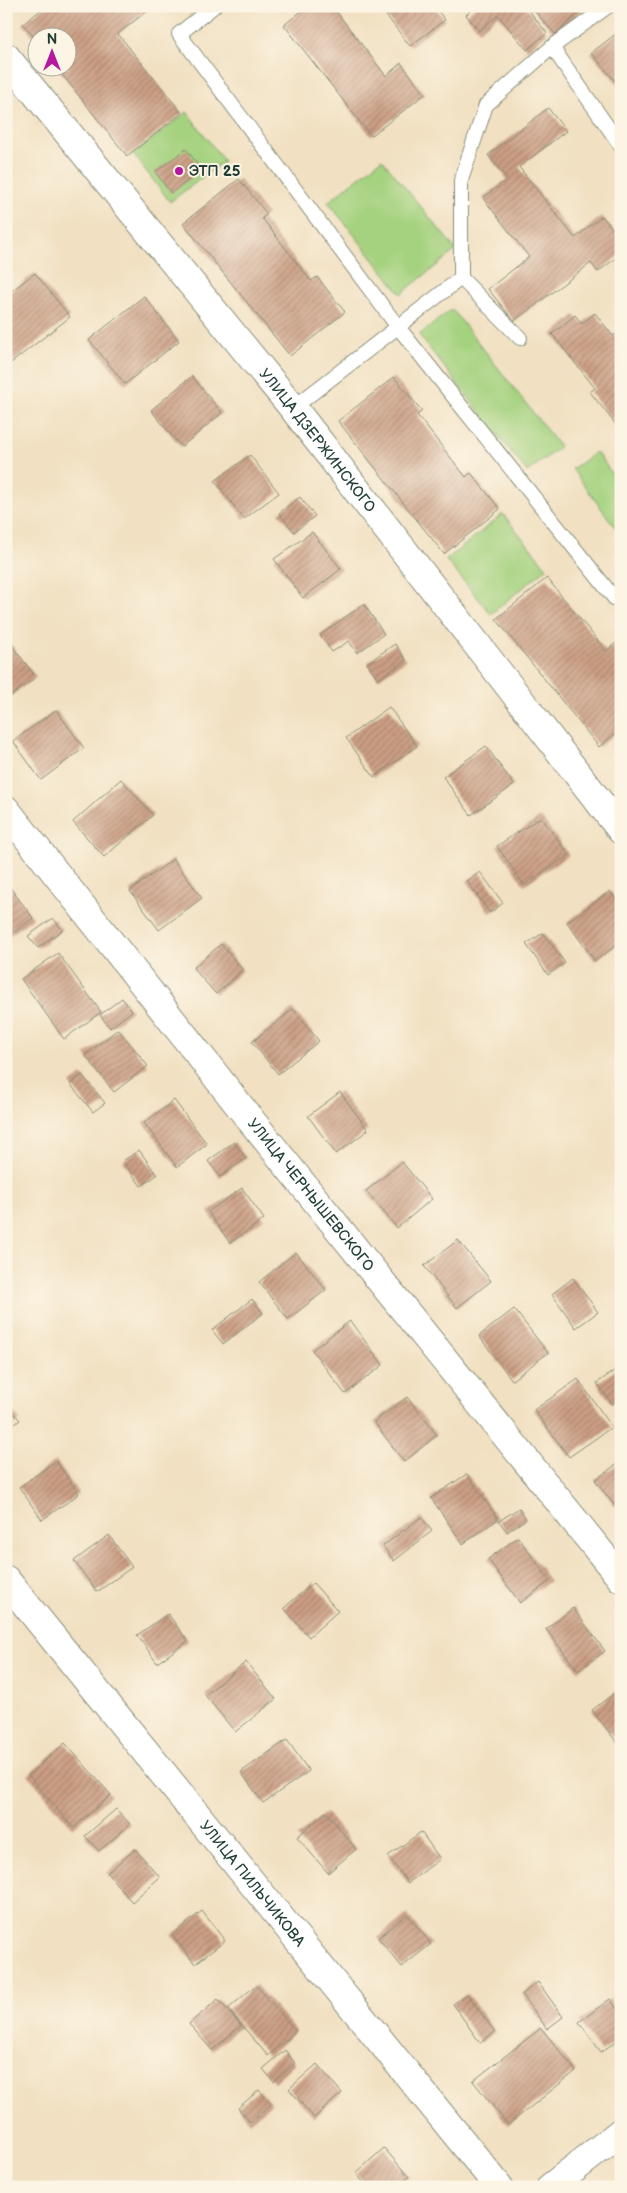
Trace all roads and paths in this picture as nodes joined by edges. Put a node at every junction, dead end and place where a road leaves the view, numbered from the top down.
1 (214, 6) edge
2 (608, 6) edge
3 (552, 47) junction
4 (6, 57) edge
5 (621, 146) edge
6 (461, 278) junction
7 (398, 327) junction
8 (520, 338) dead end
9 (293, 408) junction
10 (621, 596) edge
11 (6, 810) edge
12 (621, 830) edge
13 (621, 1578) edge
14 (6, 1580) edge
15 (621, 2132) edge
16 (558, 2185) edge
17 (499, 2187) edge

1 - 7 lane
2 - 3 lane
3 - 5 lane
3 - 6 lane
4 - 9 street, УЛИЦА ДЗЕРЖИНСКОГО
6 - 7 lane
6 - 8 lane
7 - 9 lane
7 - 10 lane
9 - 12 street, УЛИЦА ДЗЕРЖИНСКОГО
11 - 13 street, УЛИЦА ЧЕРНЫШЕВСКОГО
14 - 17 street, УЛИЦА ПИЛЬЧИКОВА
15 - 16 street

